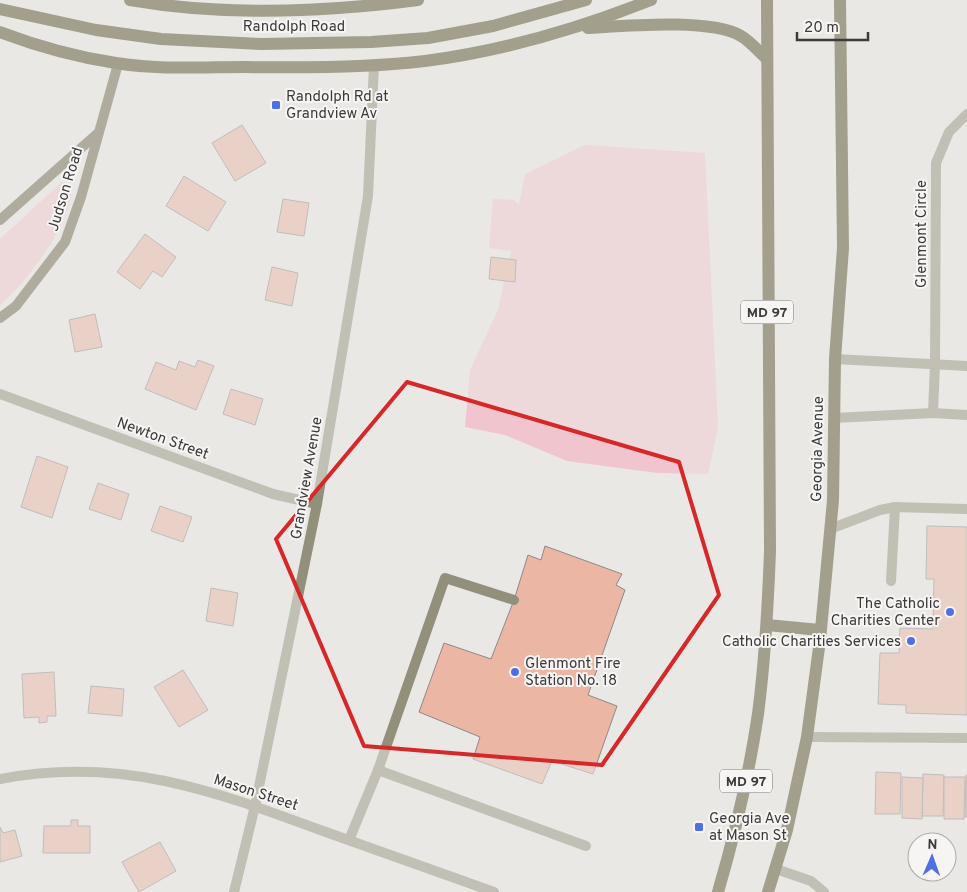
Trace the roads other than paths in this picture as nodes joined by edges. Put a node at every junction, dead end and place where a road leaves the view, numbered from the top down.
1 (130, 0) edge
2 (418, 0) edge
3 (586, 0) edge
4 (650, 0) edge
5 (767, 0) edge
6 (840, 0) edge
7 (0, 9) edge
8 (573, 29) junction
9 (0, 32) edge
10 (767, 60) junction
11 (118, 64) junction
12 (374, 65) junction
13 (967, 114) edge
14 (97, 134) junction
15 (0, 220) edge
16 (0, 318) edge
17 (835, 359) junction
18 (935, 364) junction
19 (967, 366) edge
20 (0, 394) edge
21 (933, 413) junction
22 (967, 414) edge
23 (834, 418) junction
24 (318, 504) junction
25 (895, 507) junction
26 (967, 509) edge
27 (830, 529) junction
28 (891, 581) dead end
29 (514, 600) dead end
30 (767, 624) junction
31 (820, 630) junction
32 (807, 737) junction
33 (967, 738) edge
34 (378, 770) junction
35 (0, 779) edge
36 (255, 806) junction
37 (349, 840) junction
38 (586, 846) dead end
39 (776, 869) junction
40 (234, 892) edge
41 (494, 892) edge
42 (718, 892) edge
43 (768, 892) edge
44 (824, 892) edge

1 - 2 main road, Randolph Road
3 - 7 main road, Randolph Road
4 - 8 main road
5 - 10 main road, MD 97
6 - 17 main road, Georgia Avenue / MD 97
8 - 10 main road
8 - 12 main road
9 - 11 main road
10 - 30 main road, MD 97
11 - 12 main road
11 - 14 street, Judson Road
12 - 24 street, Grandview Avenue
13 - 18 street, Glenmont Circle
14 - 15 street, Judson Road
14 - 16 street, Judson Road
17 - 18 street
17 - 23 main road, Georgia Avenue / MD 97
18 - 19 street
18 - 21 street, Glenmont Circle
20 - 24 street, Newton Street
21 - 22 street
21 - 23 street
23 - 27 main road, Georgia Avenue / MD 97
24 - 36 street, Grandview Avenue
25 - 26 street
25 - 27 street
25 - 28 street
27 - 31 main road, Georgia Avenue / MD 97
29 - 34 street
30 - 31 main road
30 - 42 main road, MD 97
31 - 32 main road, Georgia Avenue / MD 97
32 - 33 street
32 - 39 main road, Georgia Avenue / MD 97
34 - 37 street
34 - 38 street
35 - 36 street, Mason Street
36 - 37 street, Mason Street
36 - 40 street, Grandview Avenue
37 - 41 street, Mason Street
39 - 43 main road, Georgia Avenue / MD 97
39 - 44 street

